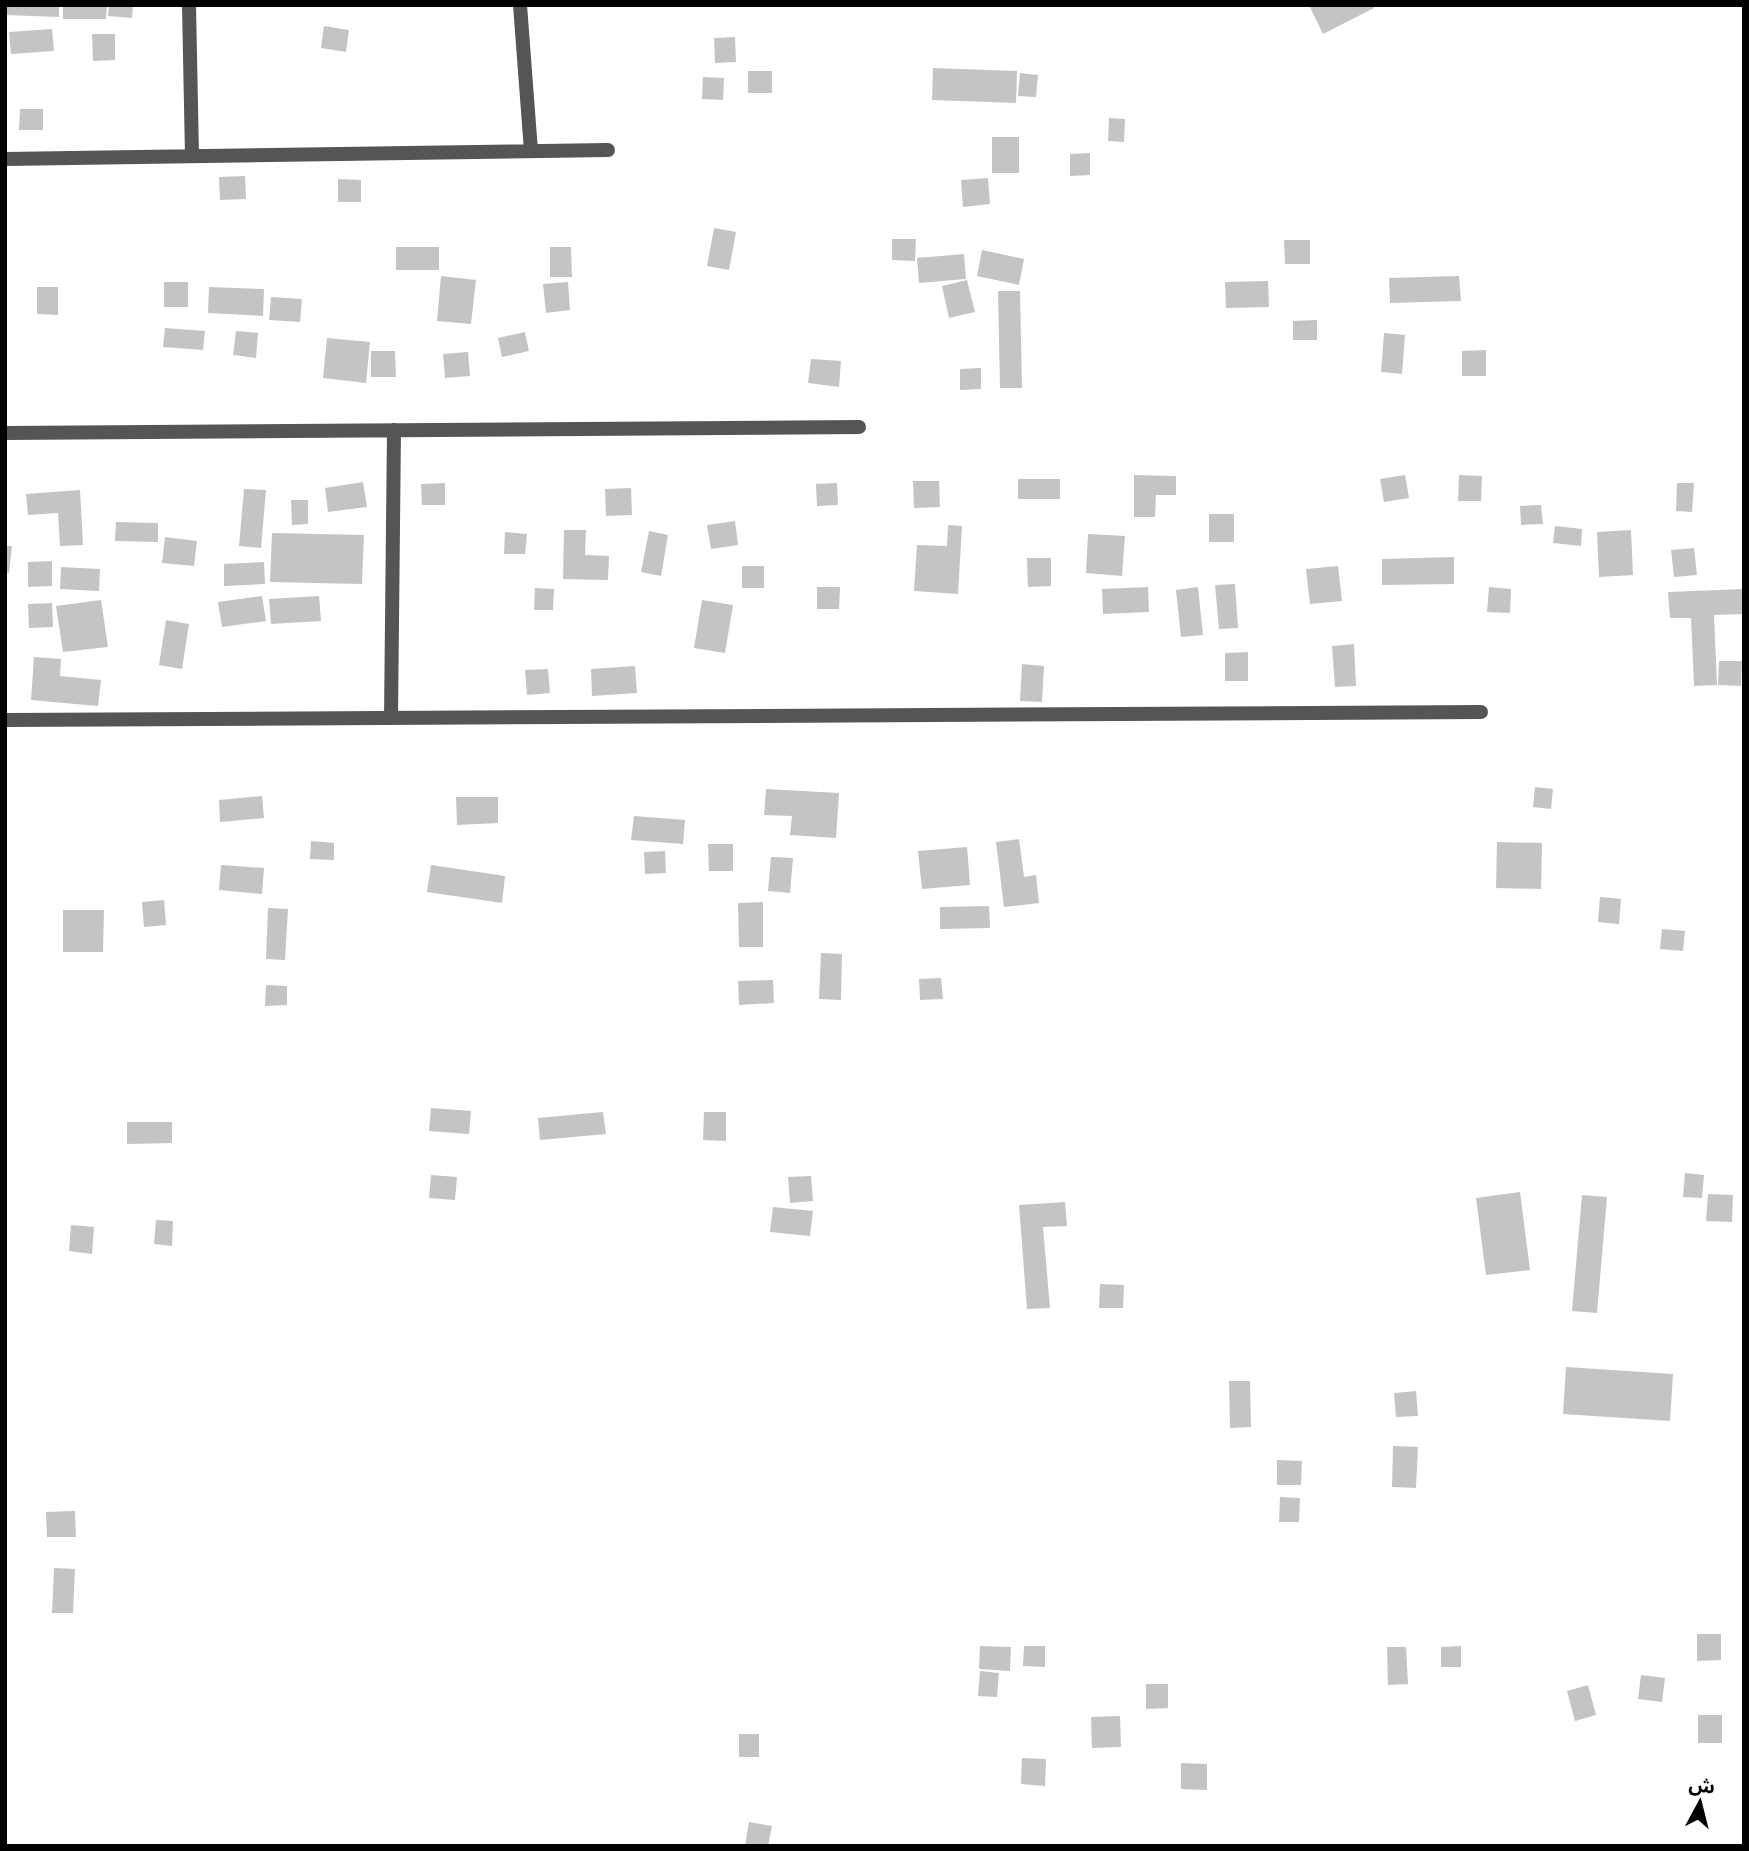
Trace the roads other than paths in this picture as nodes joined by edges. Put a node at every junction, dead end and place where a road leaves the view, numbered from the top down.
1 (189, 5) edge
2 (520, 5) edge
3 (608, 150) dead end
4 (531, 151) junction
5 (192, 156) junction
6 (5, 159) edge
7 (859, 427) dead end
8 (394, 430) junction
9 (5, 433) edge
10 (1481, 712) dead end
11 (391, 718) junction
12 (5, 720) edge

1 - 5 street
2 - 4 street
3 - 4 street
4 - 5 street
5 - 6 street
7 - 8 street
8 - 9 street
8 - 11 street
10 - 11 street
11 - 12 street

